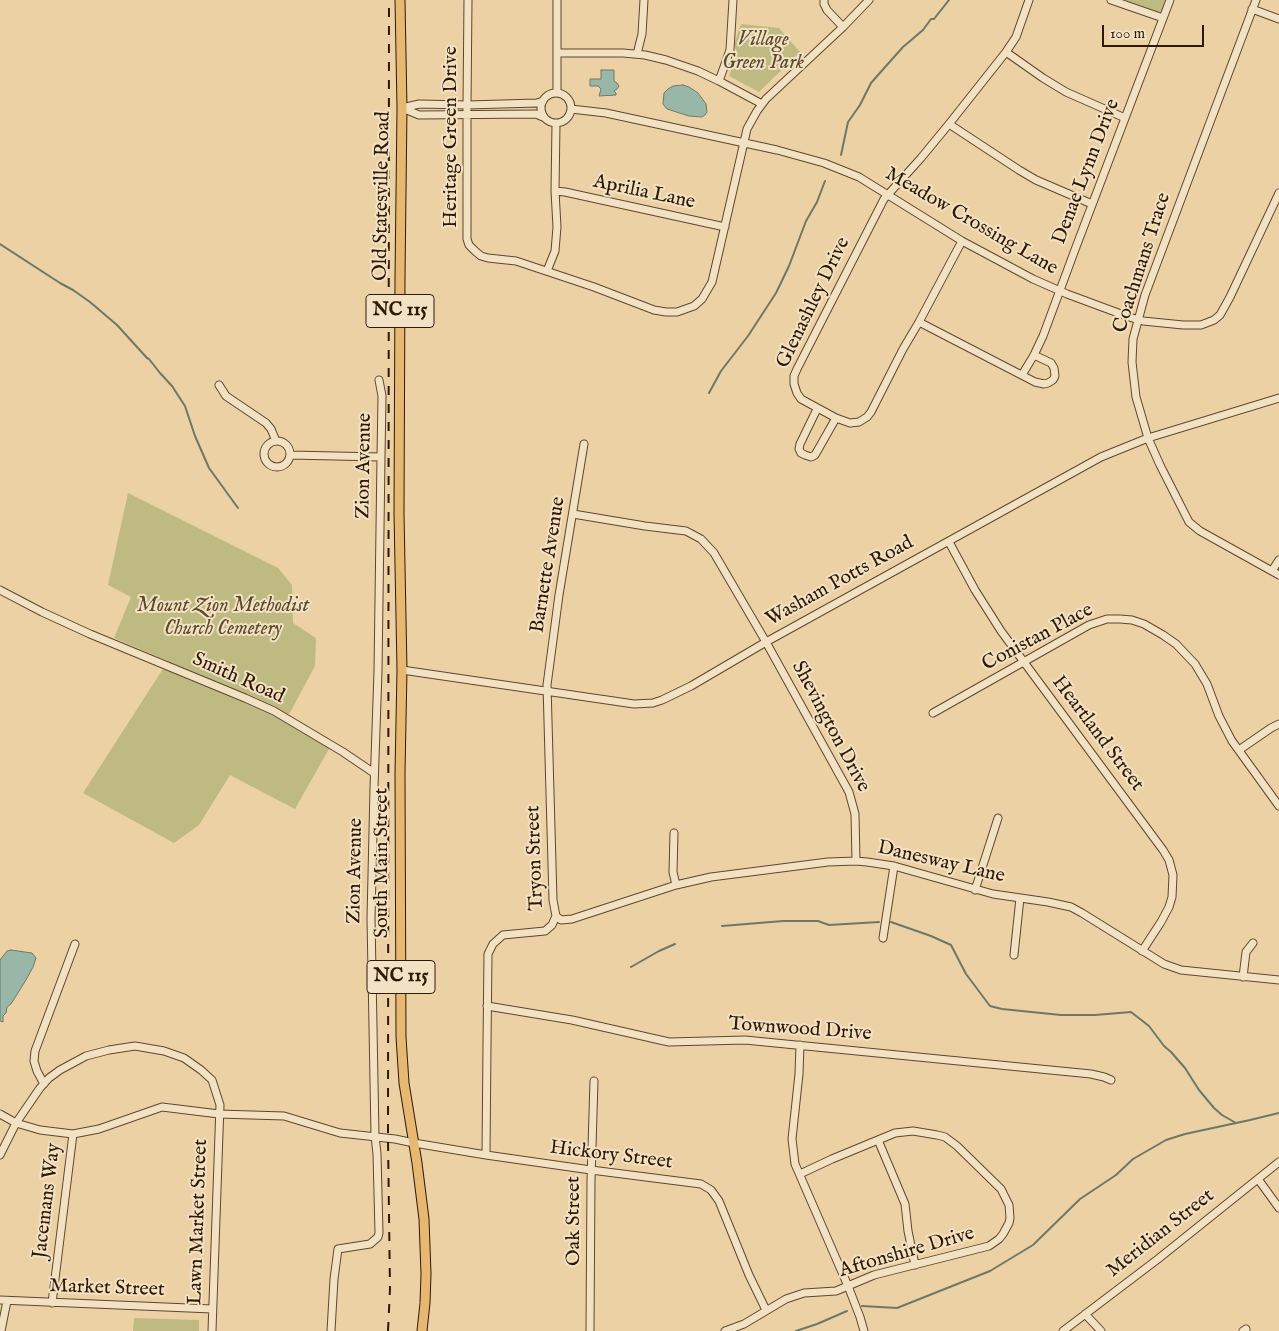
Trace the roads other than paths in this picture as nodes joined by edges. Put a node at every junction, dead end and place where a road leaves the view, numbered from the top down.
1 (400, 0) edge
2 (468, 0) edge
3 (557, 0) edge
4 (644, 0) edge
5 (733, 0) edge
6 (824, 0) edge
7 (1030, 0) edge
8 (1111, 0) edge
9 (1170, 0) edge
10 (1256, 0) edge
11 (866, 1) edge
12 (1252, 9) junction
13 (1162, 18) junction
14 (1279, 19) edge
15 (843, 26) junction
16 (1006, 52) junction
17 (557, 53) junction
18 (637, 54) junction
19 (720, 81) junction
20 (557, 93) junction
21 (543, 101) junction
22 (762, 104) junction
23 (467, 105) junction
24 (402, 108) junction
25 (571, 109) junction
26 (467, 114) junction
27 (543, 117) junction
28 (1125, 118) junction
29 (556, 124) junction
30 (949, 124) junction
31 (744, 144) junction
32 (555, 191) junction
33 (888, 194) junction
34 (1279, 194) edge
35 (1092, 204) junction
36 (725, 227) junction
37 (962, 241) junction
38 (547, 271) junction
39 (1060, 292) junction
40 (1138, 320) junction
41 (919, 322) junction
42 (1034, 355) junction
43 (1022, 375) junction
44 (379, 380) dead end
45 (219, 385) dead end
46 (1279, 398) edge
47 (817, 409) junction
48 (836, 418) junction
49 (1148, 438) junction
50 (276, 442) junction
51 (584, 444) dead end
52 (290, 454) junction
53 (381, 457) junction
54 (399, 513) joint
55 (573, 514) junction
56 (949, 542) junction
57 (1279, 560) edge
58 (1272, 571) junction
59 (1279, 575) edge
60 (0, 590) edge
61 (766, 642) junction
62 (1024, 662) junction
63 (402, 670) junction
64 (547, 691) junction
65 (933, 713) dead end
66 (1279, 724) edge
67 (1239, 750) junction
68 (374, 772) junction
69 (1279, 806) edge
70 (998, 818) dead end
71 (674, 833) dead end
72 (856, 861) junction
73 (894, 866) junction
74 (676, 885) junction
75 (975, 890) junction
76 (1020, 898) junction
77 (556, 916) junction
78 (883, 938) dead end
79 (1253, 943) dead end
80 (75, 944) dead end
81 (1142, 950) junction
82 (1014, 955) dead end
83 (1242, 977) junction
84 (1279, 980) edge
85 (487, 1006) junction
86 (800, 1045) junction
87 (1111, 1080) dead end
88 (594, 1081) dead end
89 (44, 1084) junction
90 (0, 1114) edge
91 (219, 1114) junction
92 (16, 1123) junction
93 (73, 1134) junction
94 (375, 1136) junction
95 (878, 1140) junction
96 (414, 1143) junction
97 (0, 1155) edge
98 (486, 1155) junction
99 (1279, 1162) edge
100 (591, 1170) junction
101 (800, 1174) junction
102 (1258, 1179) junction
103 (1279, 1208) edge
104 (915, 1265) junction
105 (848, 1286) junction
106 (3, 1300) edge
107 (52, 1303) junction
108 (212, 1309) junction
109 (766, 1310) junction
110 (1085, 1314) junction
111 (1, 1331) edge
112 (212, 1331) edge
113 (332, 1331) edge
114 (422, 1331) edge
115 (590, 1331) edge
116 (725, 1331) edge
117 (864, 1331) edge
118 (1063, 1331) edge
119 (1101, 1331) edge

1 - 24 main road, Old Statesville Road / NC 115
2 - 23 street, Heritage Green Drive
3 - 17 street
4 - 18 street
5 - 19 street
6 - 15 street
7 - 16 street, Glenashley Drive
8 - 13 street
9 - 13 street, Denae Lynn Drive
10 - 12 street, Coachmans Trace
11 - 15 street, Heritage Green Drive
12 - 14 street
12 - 40 street, Coachmans Trace
13 - 28 street, Denae Lynn Drive
15 - 22 street, Heritage Green Drive
16 - 28 street
16 - 30 street, Glenashley Drive
17 - 18 street
17 - 20 street
18 - 19 street
19 - 22 street
20 - 21 street
20 - 25 street
21 - 23 street
21 - 27 street
22 - 31 street, Heritage Green Drive
23 - 24 street
23 - 26 street, Heritage Green Drive
24 - 26 street
24 - 54 main road, Old Statesville Road / NC 115
25 - 29 street
25 - 31 street, Meadow Crossing Lane
26 - 27 street
26 - 38 street, Heritage Green Drive
27 - 29 street
28 - 35 street, Denae Lynn Drive
29 - 32 street
30 - 33 street, Glenashley Drive
30 - 35 street
31 - 33 street, Meadow Crossing Lane
31 - 36 street, Heritage Green Drive
32 - 36 street, Aprilia Lane
32 - 38 street
33 - 37 street, Meadow Crossing Lane
33 - 47 street, Glenashley Drive
34 - 40 street, Meadow Crossing Lane
35 - 39 street, Denae Lynn Drive
36 - 38 street, Heritage Green Drive
37 - 39 street, Meadow Crossing Lane
37 - 41 street, Glenashley Drive
39 - 40 street, Meadow Crossing Lane
39 - 42 street, Denae Lynn Drive
40 - 49 street, Coachmans Trace
41 - 43 street
41 - 48 street, Glenashley Drive
42 - 43 street, Denae Lynn Drive
42 - 43 street
44 - 53 street, Zion Avenue
45 - 50 street
46 - 49 street, Washam Potts Road
47 - 48 street, Glenashley Drive
47 - 48 street
49 - 56 street, Washam Potts Road
49 - 58 street, Coachmans Trace
50 - 52 street
50 - 52 street
51 - 55 street, Barnette Avenue
52 - 53 street
53 - 68 street, Zion Avenue
54 - 63 main road, South Main Street / NC 115
55 - 61 street, Shevington Drive
55 - 64 street, Barnette Avenue
56 - 61 street, Washam Potts Road
56 - 62 street, Heartland Street
57 - 58 street
58 - 59 street, Coachmans Trace
60 - 68 street, Smith Road
61 - 64 street, Washam Potts Road
61 - 72 street, Shevington Drive
62 - 65 street, Conistan Place
62 - 67 street, Conistan Place
62 - 81 street, Heartland Street
63 - 64 street, Washam Potts Road
63 - 96 main road, South Main Street / NC 115
64 - 77 street, Tryon Street
66 - 67 street
67 - 69 street, Conistan Place
68 - 94 street, Zion Avenue
70 - 75 street
71 - 74 street
72 - 73 street, Danesway Lane
72 - 74 street, Danesway Lane
73 - 75 street, Danesway Lane
73 - 78 street
74 - 77 street, Danesway Lane
75 - 76 street, Danesway Lane
76 - 81 street, Danesway Lane
76 - 82 street
77 - 85 street, Tryon Street
79 - 83 street
80 - 89 street
81 - 83 street, Danesway Lane
83 - 84 street, Danesway Lane
85 - 86 street, Townwood Drive
85 - 98 street, Tryon Street
86 - 87 street, Townwood Drive
86 - 101 street
88 - 100 street, Oak Street
89 - 91 street, Lawn Market Street
89 - 92 street, Lawn Market Street
90 - 92 street, Hickory Street
91 - 93 street, Hickory Street
91 - 94 street, Hickory Street
91 - 108 street, Lawn Market Street
92 - 93 street, Hickory Street
92 - 97 street, Lawn Market Street
93 - 107 street, Jacemans Way
94 - 96 street, Hickory Street
94 - 113 street, Zion Avenue
95 - 101 street, Aftonshire Drive
95 - 104 street
95 - 104 street, Aftonshire Drive
96 - 98 street, Hickory Street
96 - 114 main road, South Main Street / NC 115
98 - 100 street, Hickory Street
99 - 102 street, Meridian Street
100 - 109 street, Hickory Street
100 - 115 street, Oak Street
101 - 105 street
102 - 103 street
102 - 110 street, Meridian Street
104 - 105 street, Aftonshire Drive
105 - 109 street, Aftonshire Drive
105 - 117 street
106 - 107 street, Market Street
106 - 111 street
107 - 108 street, Market Street
108 - 112 street, Lawn Market Street
109 - 116 street, Aftonshire Drive
110 - 118 street, Meridian Street
110 - 119 street

